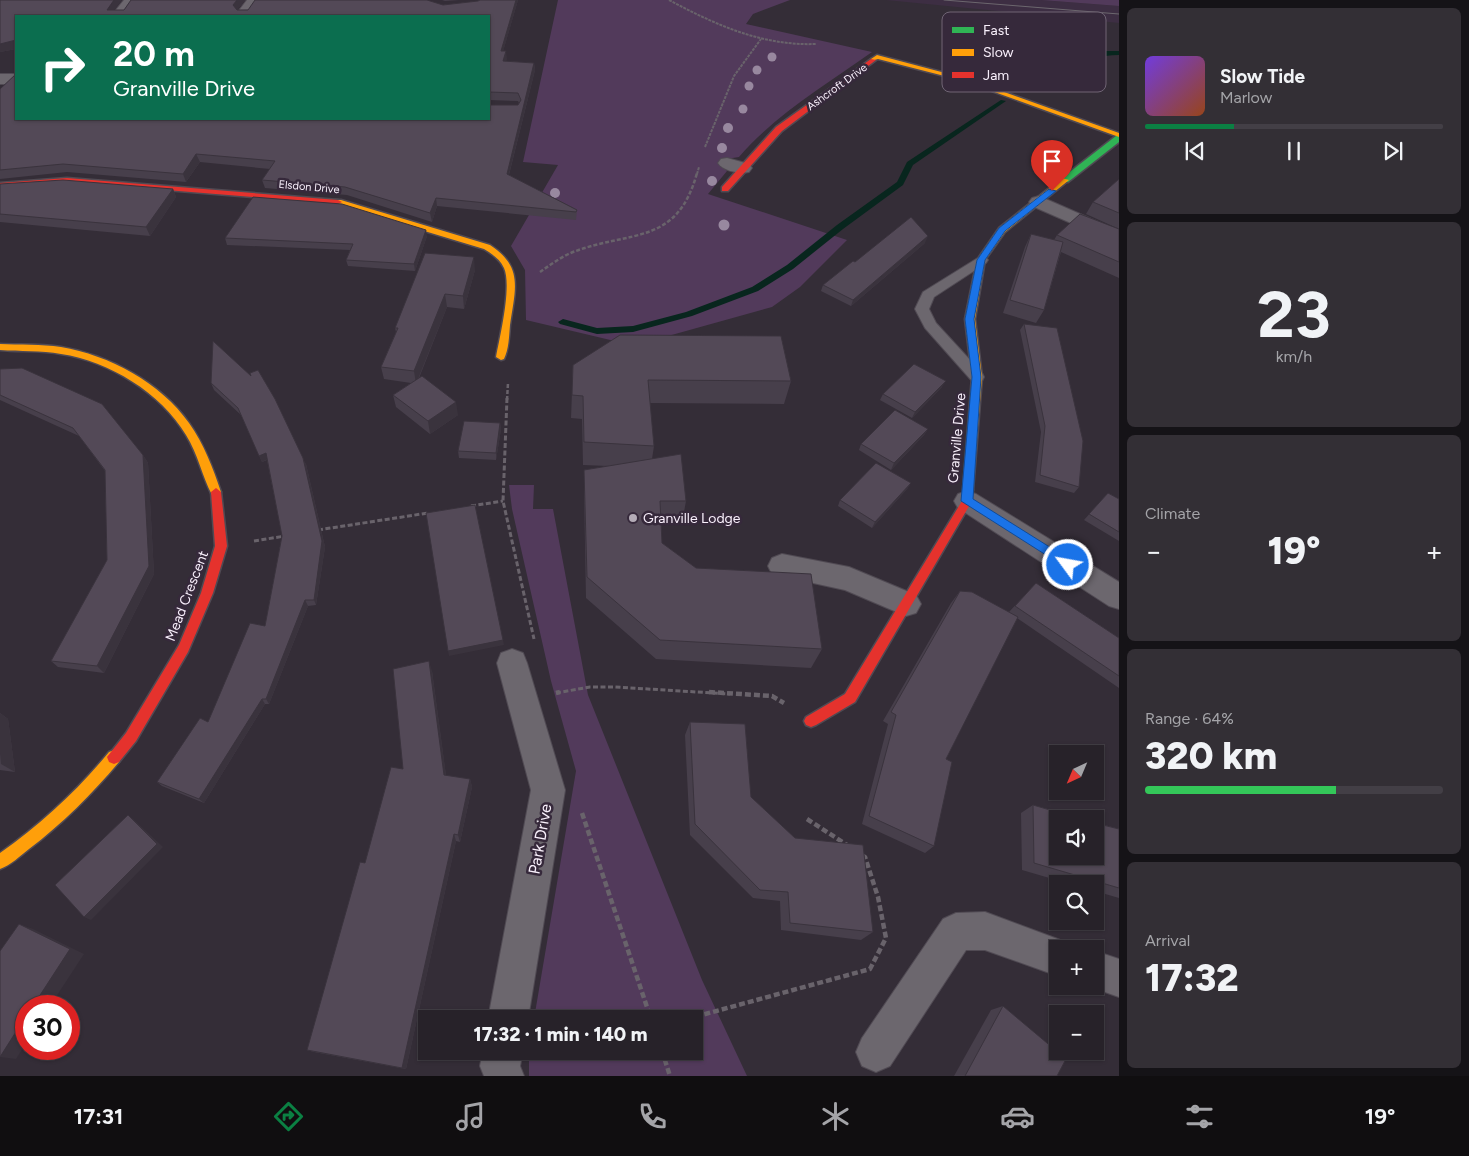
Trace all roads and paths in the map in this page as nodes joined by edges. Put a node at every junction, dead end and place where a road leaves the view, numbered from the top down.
1 (132, 0) edge
2 (256, 0) edge
3 (669, 0) edge
4 (244, 13) edge
5 (119, 15) edge
6 (761, 39) junction
7 (816, 44) dead end
8 (942, 74) edge
9 (0, 79) edge
10 (15, 80) edge
11 (998, 92) edge
12 (1119, 137) edge
13 (704, 150) dead end
14 (701, 159) dead end
15 (0, 185) edge
16 (725, 189) dead end
17 (1039, 202) junction
18 (1119, 238) edge
19 (981, 260) junction
20 (513, 282) junction
21 (0, 347) edge
22 (501, 357) dead end
23 (977, 377) junction
24 (503, 501) dead end
25 (967, 501) junction
26 (464, 507) edge
27 (435, 512) edge
28 (309, 532) edge
29 (289, 535) edge
30 (221, 546) junction
31 (782, 566) dead end
32 (1119, 597) edge
33 (906, 604) junction
34 (512, 663) dead end
35 (523, 700) junction
36 (811, 721) joint
37 (807, 819) dead end
38 (849, 846) edge
39 (857, 851) edge
40 (0, 862) edge
41 (1049, 954) edge
42 (1104, 973) edge
43 (1119, 978) edge
44 (510, 1010) edge
45 (703, 1015) edge
46 (876, 1052) dead end
47 (501, 1060) edge
48 (665, 1060) edge
49 (504, 1076) edge
50 (670, 1076) edge

1 - 5 street
2 - 4 street
3 - 6 path
6 - 7 path
6 - 13 path
8 - 16 street, Ashcroft Drive
9 - 10 street
11 - 12 street, Ashcroft Drive
12 - 17 street, Granville Drive
14 - 20 path
15 - 20 street, Elsdon Drive
17 - 18 street
17 - 19 street, Granville Drive
19 - 23 street, Granville Drive
19 - 23 lane
20 - 22 street, Elsdon Drive
21 - 30 street, Mead Crescent
23 - 25 street, Granville Drive
24 - 26 path
25 - 32 street
25 - 33 street, Granville Drive
27 - 28 path
29 - 30 path
30 - 40 street, Mead Crescent
31 - 33 street
33 - 36 street, Granville Drive
34 - 35 street, Park Drive
35 - 36 path
35 - 44 street, Park Drive
37 - 38 path
39 - 45 path
41 - 46 street
42 - 43 street
47 - 49 street
48 - 50 path

